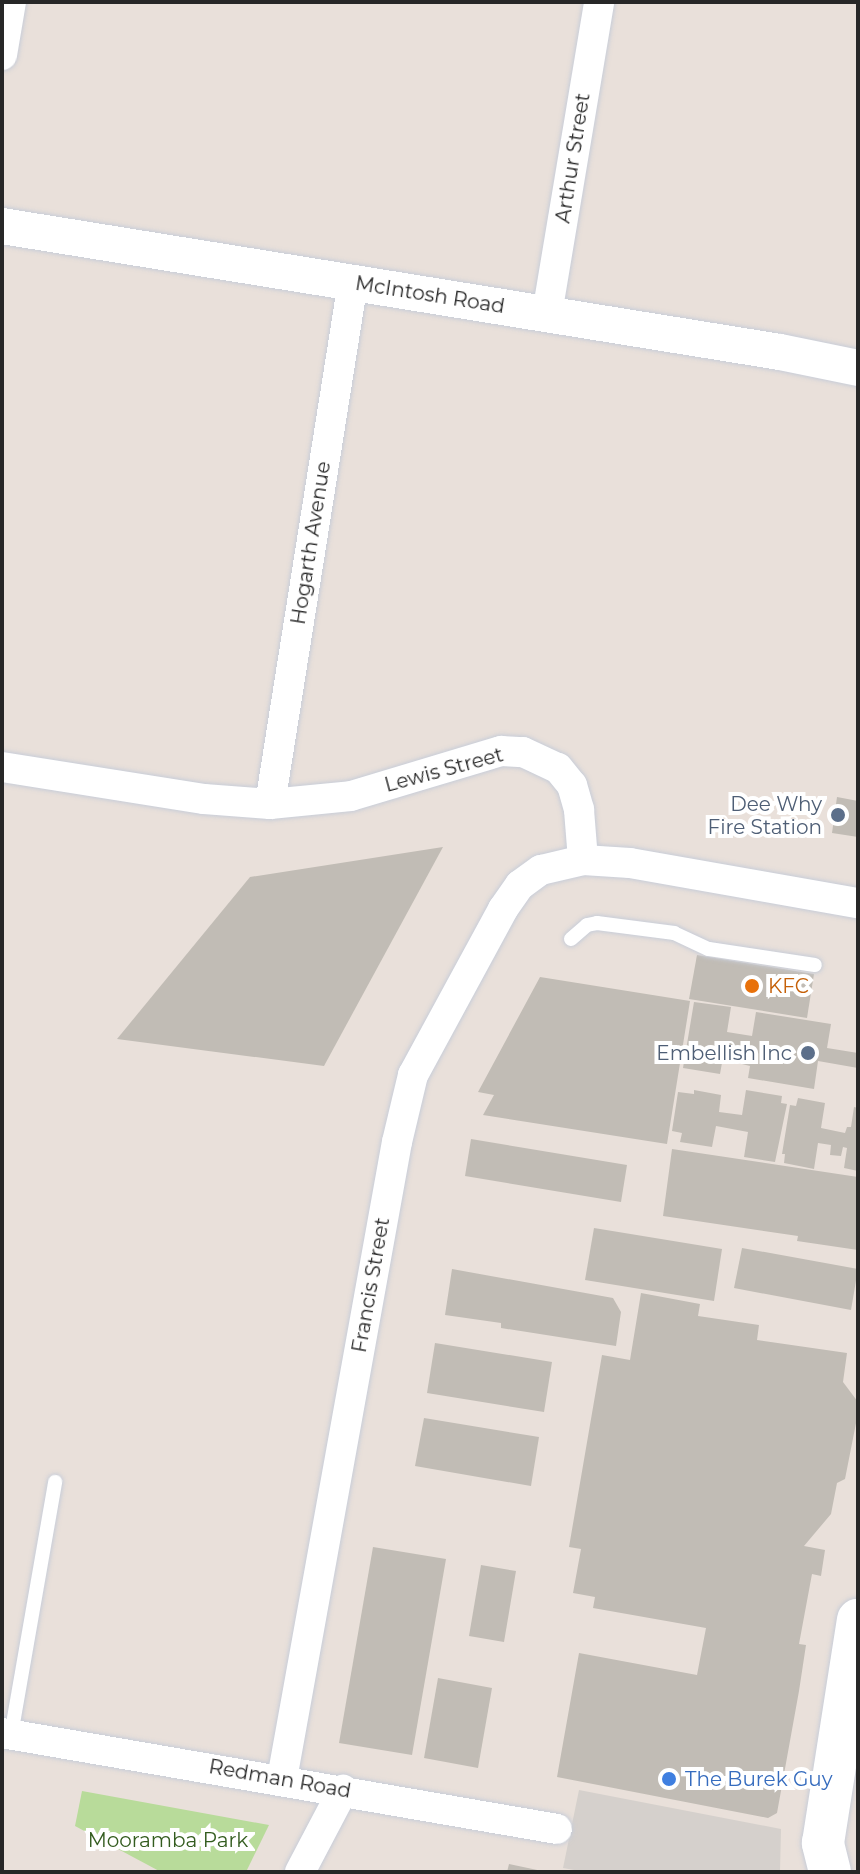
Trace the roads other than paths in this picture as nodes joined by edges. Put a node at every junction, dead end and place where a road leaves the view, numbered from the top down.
1 (11, 2) edge
2 (599, 2) edge
3 (2, 55) edge
4 (2, 226) edge
5 (353, 282) junction
6 (547, 314) junction
7 (858, 368) edge
8 (2, 767) edge
9 (270, 804) junction
10 (583, 860) junction
11 (858, 903) edge
12 (571, 939) dead end
13 (815, 965) dead end
14 (55, 1482) dead end
15 (858, 1620) edge
16 (6, 1734) edge
17 (282, 1779) junction
18 (343, 1790) junction
19 (557, 1829) dead end
20 (300, 1872) edge
21 (830, 1872) edge

1 - 3 street
2 - 6 street, Arthur Street
4 - 5 street, McIntosh Road
5 - 6 street, McIntosh Road
5 - 9 street, Hogarth Avenue
6 - 7 street, McIntosh Road
8 - 9 street, Lewis Street
9 - 10 street, Lewis Street
10 - 11 street
10 - 17 street, Francis Street
12 - 13 lane
14 - 16 lane
15 - 21 main road
16 - 17 street, Redman Road
17 - 18 street, Redman Road
18 - 19 street, Redman Road
18 - 20 street

